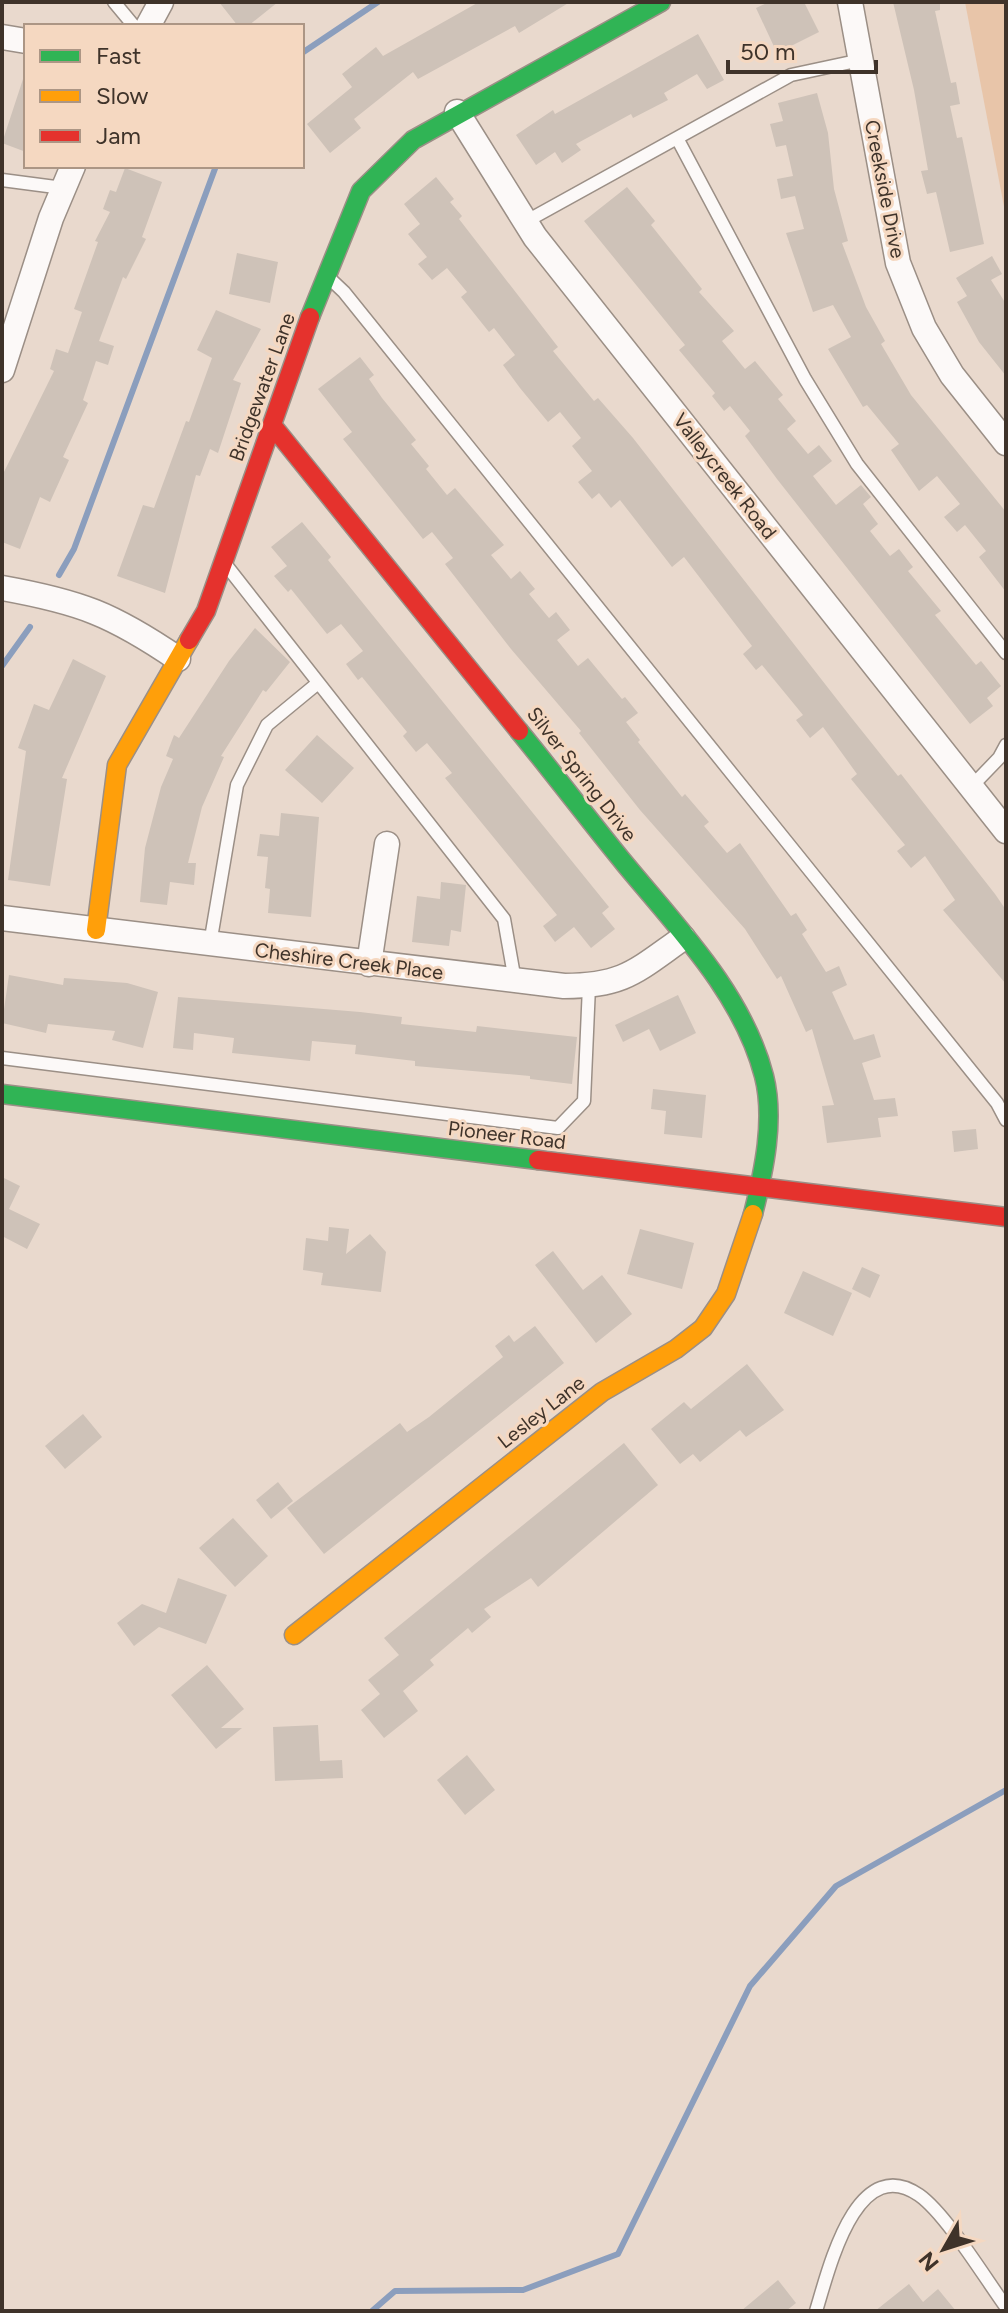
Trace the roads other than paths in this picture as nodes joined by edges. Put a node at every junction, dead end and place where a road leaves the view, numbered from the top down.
1 (114, 2) edge
2 (161, 2) edge
3 (661, 2) edge
4 (850, 2) edge
5 (132, 24) edge
6 (149, 24) edge
7 (2, 37) edge
8 (24, 41) edge
9 (861, 60) junction
10 (457, 112) junction
11 (677, 138) junction
12 (68, 177) edge
13 (2, 180) edge
14 (525, 222) junction
15 (325, 275) junction
16 (13, 307) edge
17 (2, 370) edge
18 (272, 425) junction
19 (1006, 443) edge
20 (223, 562) junction
21 (2, 588) edge
22 (1006, 653) edge
23 (178, 659) junction
24 (318, 683) junction
25 (1006, 745) edge
26 (971, 787) junction
27 (1006, 831) edge
28 (387, 844) dead end
29 (2, 918) edge
30 (96, 930) junction
31 (683, 938) junction
32 (210, 944) junction
33 (369, 964) junction
34 (515, 981) junction
35 (589, 986) junction
36 (2, 1058) edge
37 (2, 1094) edge
38 (1006, 1120) edge
39 (757, 1187) junction
40 (1006, 1217) edge
41 (294, 1635) dead end
42 (1006, 2307) edge
43 (816, 2311) edge

1 - 5 lane
2 - 6 street
3 - 10 street, Bridgewater Lane
4 - 9 street, Creekside Drive
7 - 8 street
9 - 11 lane
9 - 19 street, Creekside Drive
10 - 14 street, Valleycreek Road
10 - 15 street, Bridgewater Lane
11 - 14 lane
11 - 22 lane
12 - 13 lane
12 - 16 street
14 - 26 street, Valleycreek Road
15 - 18 street, Bridgewater Lane
15 - 38 lane
16 - 17 street
18 - 20 street, Bridgewater Lane
18 - 31 street, Silver Spring Drive
20 - 23 street, Bridgewater Lane
20 - 24 lane
21 - 23 street
23 - 30 street, Bridgewater Lane
24 - 32 lane
24 - 34 lane
25 - 26 lane
26 - 27 street, Valleycreek Road
28 - 33 street
29 - 30 street, Cheshire Creek Place
30 - 32 street, Cheshire Creek Place
31 - 35 street, Cheshire Creek Place
31 - 39 street, Silver Spring Drive
32 - 33 street, Cheshire Creek Place
33 - 34 street, Cheshire Creek Place
34 - 35 street, Cheshire Creek Place
35 - 36 lane
37 - 39 street, Pioneer Road
39 - 40 street, Pioneer Road
39 - 41 street, Lesley Lane
42 - 43 lane

